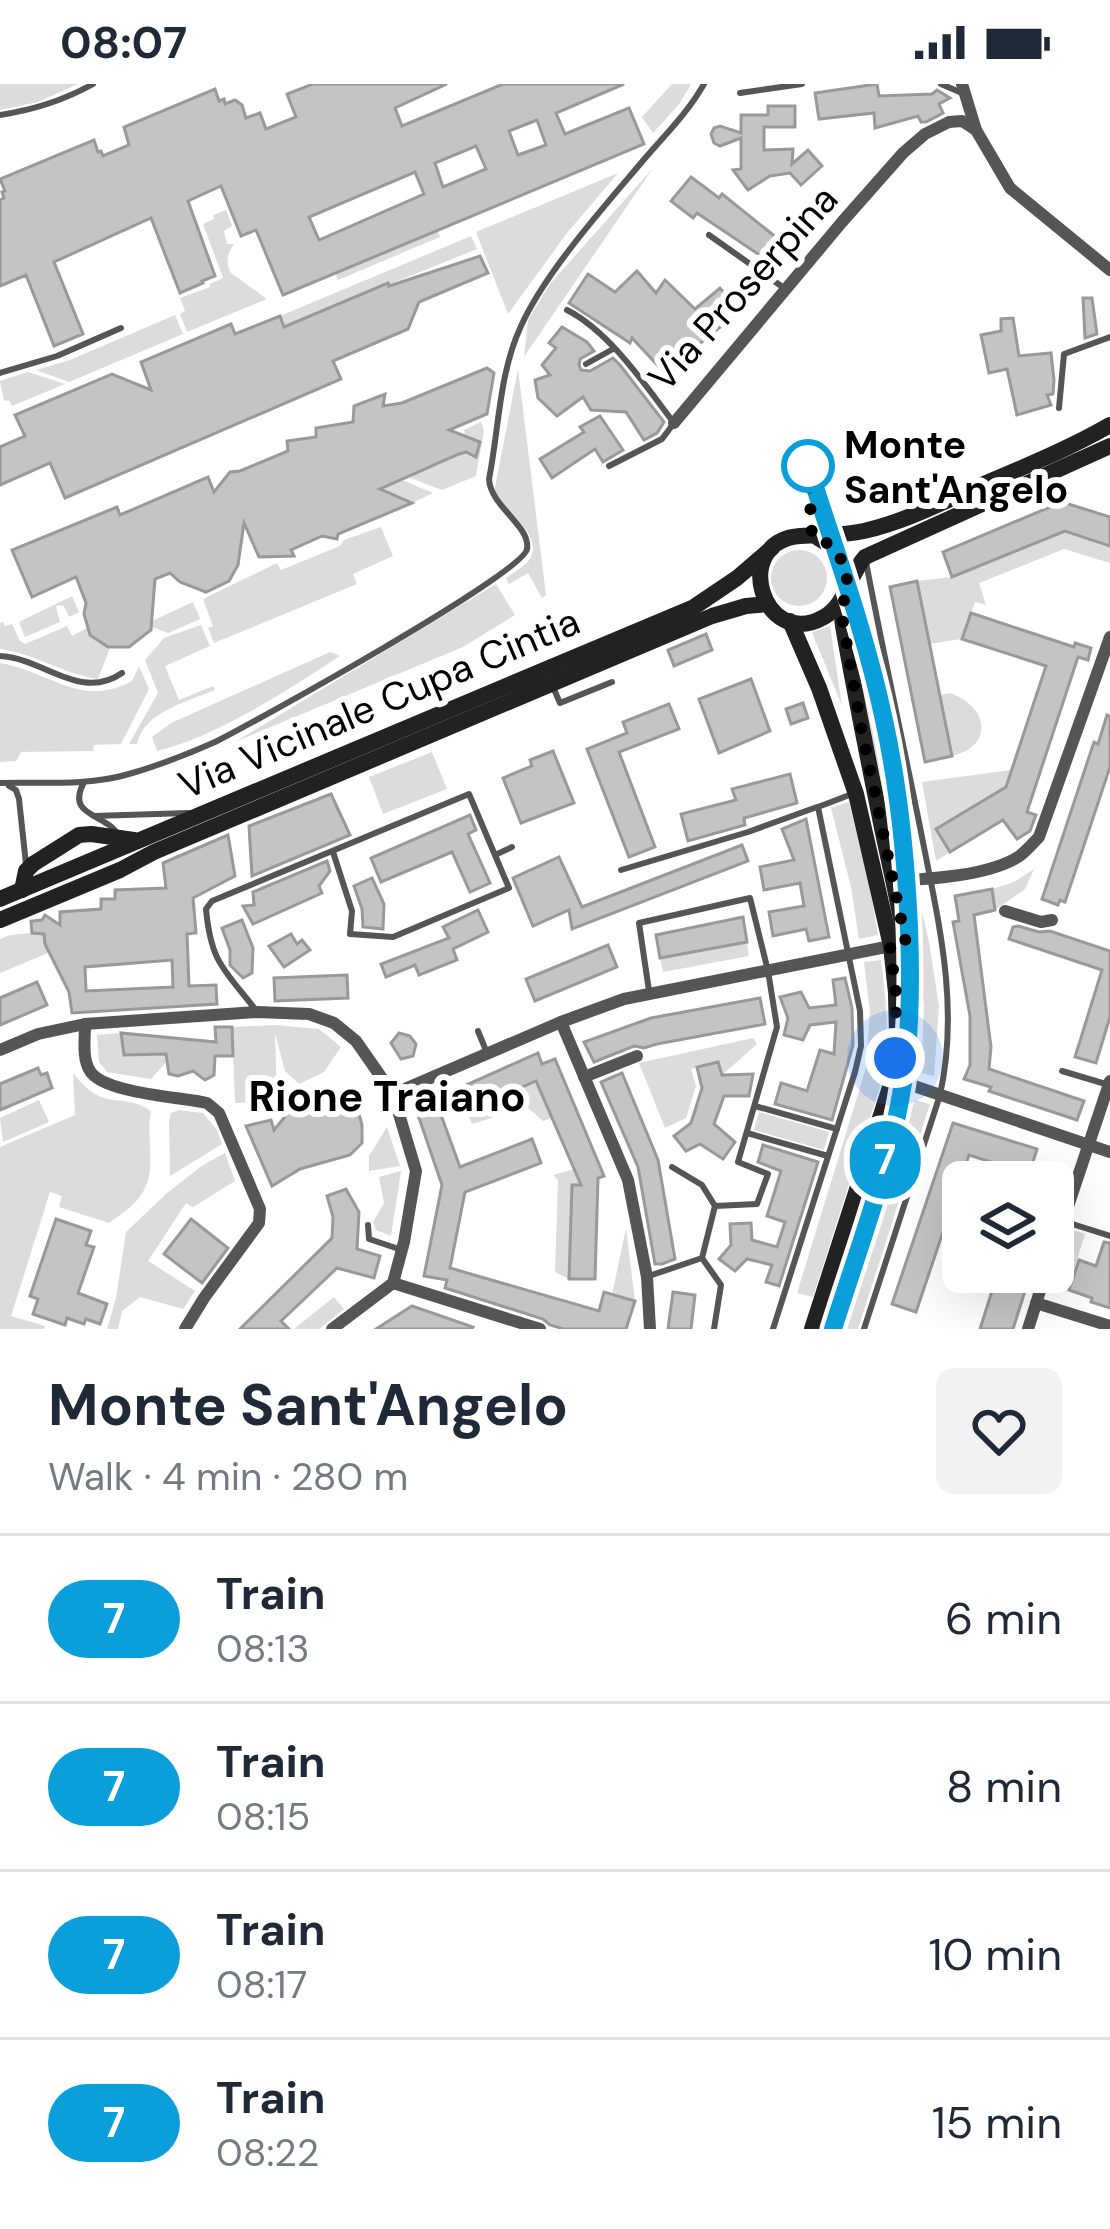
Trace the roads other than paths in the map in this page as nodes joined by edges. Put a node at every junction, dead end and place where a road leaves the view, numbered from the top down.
1 (93, 84) edge
2 (704, 84) edge
3 (802, 84) edge
4 (941, 84) edge
5 (964, 89) edge
6 (740, 93) dead end
7 (0, 115) edge
8 (976, 130) junction
9 (709, 235) dead end
10 (1110, 270) edge
11 (787, 291) junction
12 (567, 310) dead end
13 (121, 328) dead end
14 (1110, 337) edge
15 (613, 349) junction
16 (586, 364) dead end
17 (0, 373) edge
18 (1059, 408) dead end
19 (674, 423) junction
20 (1110, 424) edge
21 (1110, 446) edge
22 (609, 466) dead end
23 (812, 536) junction
24 (772, 548) junction
25 (865, 557) junction
26 (846, 588) junction
27 (767, 604) junction
28 (790, 621) junction
29 (1110, 637) edge
30 (0, 656) edge
31 (122, 673) dead end
32 (612, 682) dead end
33 (552, 684) junction
34 (85, 781) junction
35 (0, 783) edge
36 (856, 794) junction
37 (818, 807) junction
38 (204, 812) junction
39 (94, 816) junction
40 (128, 842) junction
41 (512, 847) dead end
42 (333, 852) junction
43 (495, 855) junction
44 (120, 870) junction
45 (621, 870) dead end
46 (930, 878) junction
47 (24, 880) junction
48 (885, 882) junction
49 (0, 899) edge
50 (1005, 911) dead end
51 (0, 920) edge
52 (1052, 920) dead end
53 (898, 945) junction
54 (849, 954) junction
55 (768, 970) junction
56 (649, 993) junction
57 (257, 1012) junction
58 (561, 1022) junction
59 (85, 1024) junction
60 (478, 1031) dead end
61 (0, 1050) edge
62 (488, 1053) junction
63 (637, 1056) dead end
64 (1062, 1071) dead end
65 (584, 1077) junction
66 (900, 1083) junction
67 (1109, 1083) edge
68 (393, 1094) junction
69 (940, 1095) junction
70 (754, 1106) junction
71 (837, 1129) junction
72 (746, 1132) junction
73 (1088, 1145) junction
74 (1110, 1152) edge
75 (828, 1156) junction
76 (672, 1167) dead end
77 (1074, 1188) edge
78 (715, 1206) junction
79 (368, 1225) dead end
80 (1074, 1225) edge
81 (1110, 1236) edge
82 (402, 1250) junction
83 (702, 1258) junction
84 (647, 1276) junction
85 (393, 1283) junction
86 (1039, 1293) edge
87 (1036, 1303) junction
88 (1110, 1326) edge
89 (185, 1329) edge
90 (332, 1329) edge
91 (540, 1329) edge
92 (650, 1329) edge
93 (714, 1329) edge
94 (773, 1329) edge
95 (812, 1329) edge
96 (829, 1329) edge
97 (863, 1329) edge
98 (1028, 1329) edge

1 - 7 lane
2 - 34 lane
3 - 6 lane
4 - 5 lane
5 - 8 street
8 - 10 street
8 - 11 street, Via Proserpina
9 - 11 lane
11 - 19 street, Via Proserpina
12 - 15 lane, Via Proserpina
13 - 17 lane
14 - 18 lane
15 - 16 lane
15 - 19 lane, Via Proserpina
19 - 22 lane
20 - 23 main road
21 - 25 main road
23 - 24 main road
23 - 26 main road
24 - 27 main road
24 - 38 main road, Via Vicinale Cupa Cintia
25 - 26 main road
25 - 46 lane
26 - 28 main road
26 - 48 main road
27 - 28 main road
27 - 33 main road, Via Vicinale Cupa Cintia
28 - 36 main road
29 - 46 street
30 - 31 lane
32 - 33 lane
33 - 44 main road, Via Vicinale Cupa Cintia
34 - 35 lane
34 - 39 lane
35 - 47 lane
36 - 37 lane
36 - 48 main road
37 - 45 lane
37 - 54 lane
38 - 39 lane
38 - 40 main road, Via Vicinale Cupa Cintia
39 - 40 lane
40 - 44 main road
40 - 47 main road, Via Vicinale Cupa Cintia
40 - 47 main road
41 - 43 lane
42 - 43 lane
42 - 43 lane
42 - 57 lane
44 - 51 main road, Via Vicinale Cupa Cintia
46 - 48 street
46 - 69 lane
47 - 49 main road, Via Vicinale Cupa Cintia
48 - 53 main road
50 - 52 street
53 - 54 street
53 - 66 main road
54 - 55 street
54 - 71 lane
55 - 56 street
55 - 56 lane
55 - 70 lane
56 - 58 street
57 - 59 street
57 - 68 street
58 - 62 street
58 - 65 street
59 - 61 street
59 - 89 street
60 - 62 lane
62 - 68 street
63 - 65 street
64 - 67 lane
65 - 84 street
66 - 69 street
66 - 95 main road
66 - 96 main road
67 - 73 street
68 - 82 street
69 - 73 street
69 - 97 lane
70 - 71 lane
70 - 72 lane
71 - 75 lane
72 - 75 lane
72 - 78 lane
73 - 74 street
73 - 77 street
75 - 94 lane
76 - 78 lane
78 - 83 lane
79 - 82 lane
80 - 81 lane
82 - 85 street
83 - 84 lane
83 - 93 lane
84 - 92 street
85 - 90 street
85 - 91 street
86 - 87 street
87 - 88 street
87 - 98 street

